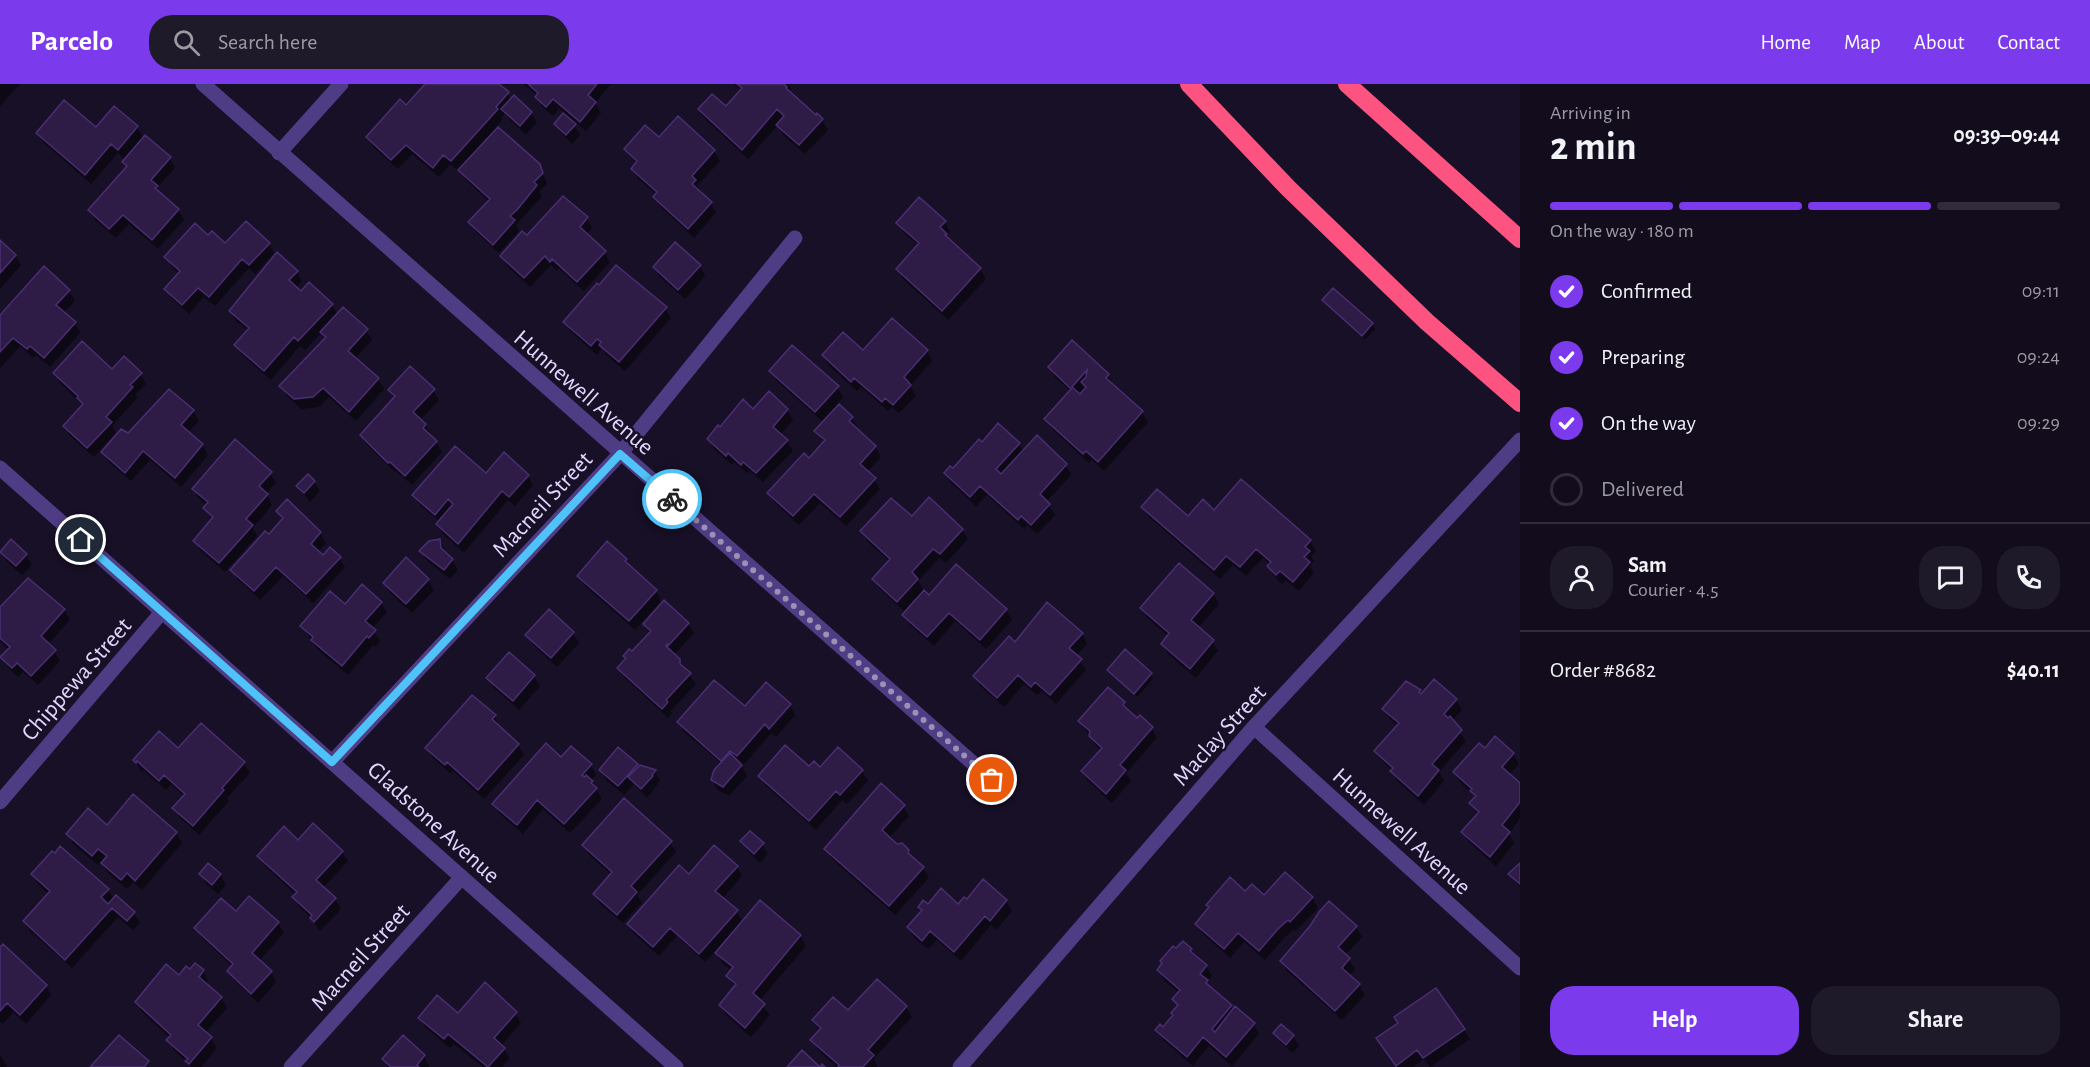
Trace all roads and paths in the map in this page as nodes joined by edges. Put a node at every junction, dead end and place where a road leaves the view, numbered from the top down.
1 (203, 84) edge
2 (341, 84) edge
3 (1189, 84) edge
4 (1347, 84) edge
5 (279, 153) junction
6 (795, 238) dead end
7 (1520, 239) edge
8 (1520, 403) edge
9 (1520, 440) edge
10 (620, 454) junction
11 (0, 468) edge
12 (162, 612) junction
13 (1254, 727) junction
14 (332, 762) junction
15 (992, 780) dead end
16 (0, 802) edge
17 (462, 877) junction
18 (1520, 968) edge
19 (291, 1067) edge
20 (676, 1067) edge
21 (960, 1067) edge

1 - 5 street, Hunnewell Avenue
2 - 5 street
3 - 8 highway
4 - 7 highway
5 - 10 street, Hunnewell Avenue
6 - 10 street, Macneil Street
9 - 13 street, Maclay Street
10 - 14 street, Macneil Street
10 - 15 street, Hunnewell Avenue
11 - 12 street, Gladstone Avenue
12 - 14 street, Gladstone Avenue
12 - 16 street, Chippewa Street
13 - 18 street, Hunnewell Avenue
13 - 21 street, Maclay Street
14 - 17 street, Gladstone Avenue
17 - 19 street, Macneil Street
17 - 20 street, Gladstone Avenue

